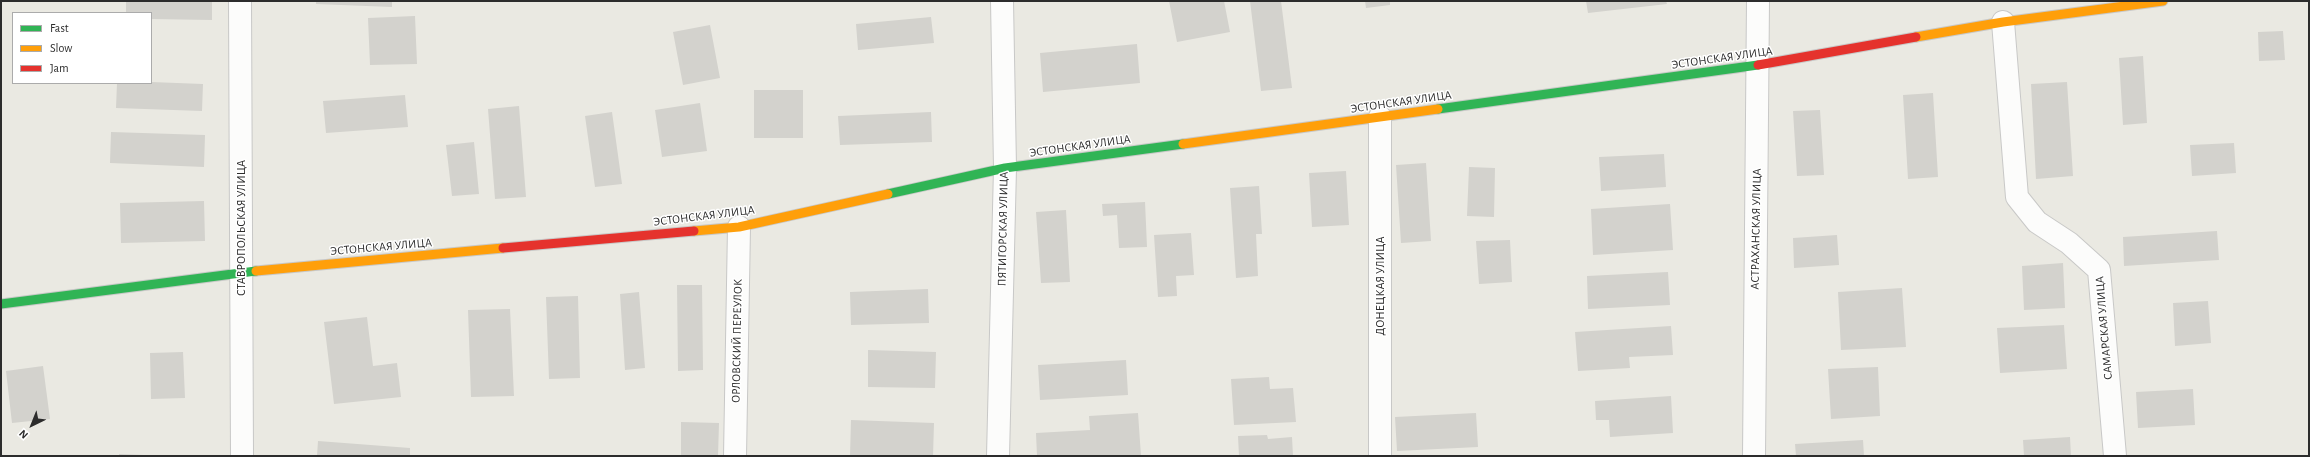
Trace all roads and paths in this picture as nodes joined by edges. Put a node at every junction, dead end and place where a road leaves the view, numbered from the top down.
1 (240, 1) edge
2 (1002, 1) edge
3 (1758, 1) edge
4 (2163, 1) edge
5 (2003, 22) junction
6 (1758, 66) junction
7 (1380, 117) junction
8 (1005, 168) junction
9 (739, 227) junction
10 (241, 272) junction
11 (1, 304) edge
12 (242, 456) edge
13 (735, 456) edge
14 (998, 456) edge
15 (1380, 456) edge
16 (1754, 456) edge
17 (2115, 456) edge

1 - 10 street, СТАВРОПОЛЬСКАЯ УЛИЦА
2 - 8 street, ПЯТИГОРСКАЯ УЛИЦА
3 - 6 street, АСТРАХАНСКАЯ УЛИЦА
4 - 5 street, ЭСТОНСКАЯ УЛИЦА
5 - 6 street, ЭСТОНСКАЯ УЛИЦА
5 - 17 street, САМАРСКАЯ УЛИЦА
6 - 7 street, ЭСТОНСКАЯ УЛИЦА
6 - 16 street, АСТРАХАНСКАЯ УЛИЦА
7 - 8 street, ЭСТОНСКАЯ УЛИЦА
7 - 15 street, ДОНЕЦКАЯ УЛИЦА
8 - 9 street, ЭСТОНСКАЯ УЛИЦА
8 - 14 street, ПЯТИГОРСКАЯ УЛИЦА
9 - 10 street, ЭСТОНСКАЯ УЛИЦА
9 - 13 street, ОРЛОВСКИЙ ПЕРЕУЛОК
10 - 11 street, ЭСТОНСКАЯ УЛИЦА
10 - 12 street, СТАВРОПОЛЬСКАЯ УЛИЦА

